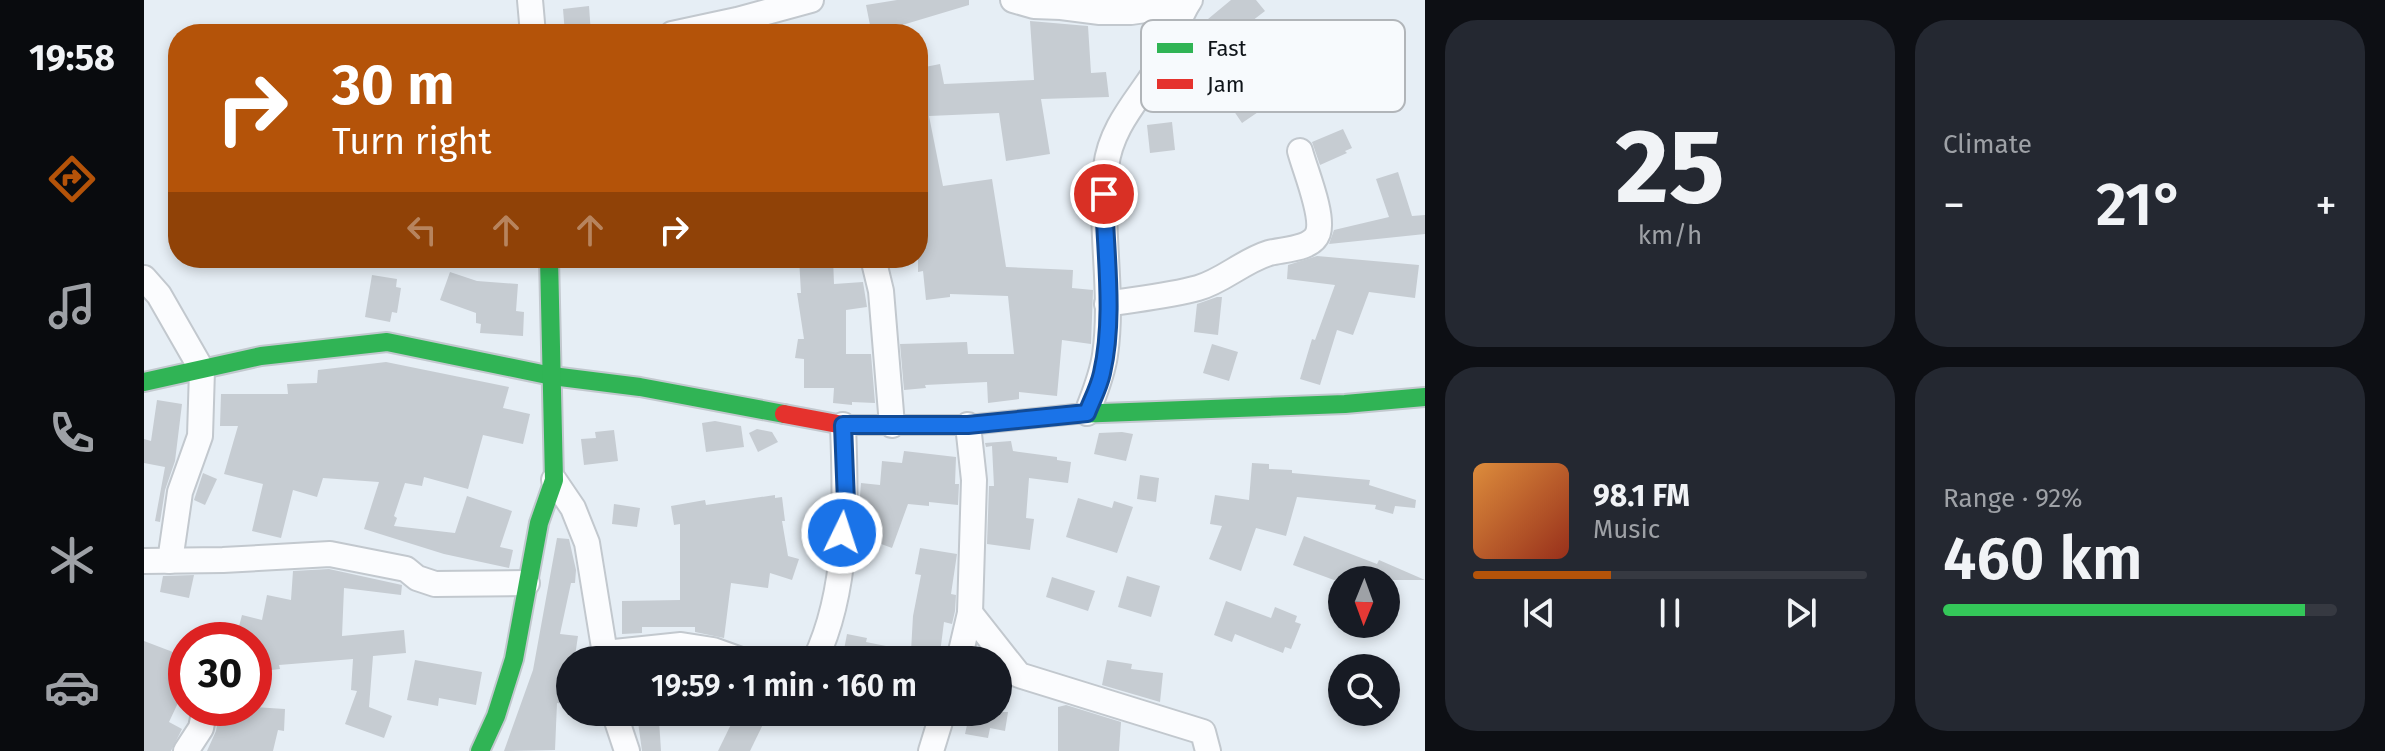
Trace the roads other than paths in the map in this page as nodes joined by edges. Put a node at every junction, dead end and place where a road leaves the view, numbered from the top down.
1 (530, 0) edge
2 (811, 0) edge
3 (1013, 0) edge
4 (1189, 2) edge
5 (532, 24) edge
6 (718, 24) edge
7 (1141, 92) edge
8 (1300, 151) dead end
9 (549, 268) edge
10 (875, 268) edge
11 (144, 278) edge
12 (1107, 304) junction
13 (202, 370) junction
14 (552, 376) junction
15 (144, 382) edge
16 (1425, 397) edge
17 (1087, 413) junction
18 (843, 425) junction
19 (892, 425) junction
20 (968, 425) junction
21 (554, 480) junction
22 (144, 561) edge
23 (170, 561) junction
24 (527, 583) junction
25 (970, 613) junction
26 (604, 646) edge
27 (822, 646) edge
28 (962, 646) edge
29 (201, 726) edge
30 (619, 726) edge
31 (939, 726) edge
32 (186, 751) edge
33 (480, 751) edge
34 (627, 751) edge
35 (931, 751) edge
36 (1208, 751) edge

1 - 5 street
2 - 6 street
3 - 4 street
7 - 12 street
8 - 12 street
9 - 14 street
10 - 19 street
11 - 13 street
12 - 17 street
13 - 14 street
13 - 15 street
13 - 23 street
14 - 18 street
14 - 21 street
16 - 17 street
17 - 20 street
18 - 19 street
18 - 27 street
19 - 20 street
20 - 25 street
21 - 24 street
21 - 26 street
22 - 23 street
23 - 24 street
24 - 33 street
25 - 28 street
25 - 36 street
29 - 32 street
30 - 34 street
31 - 35 street

